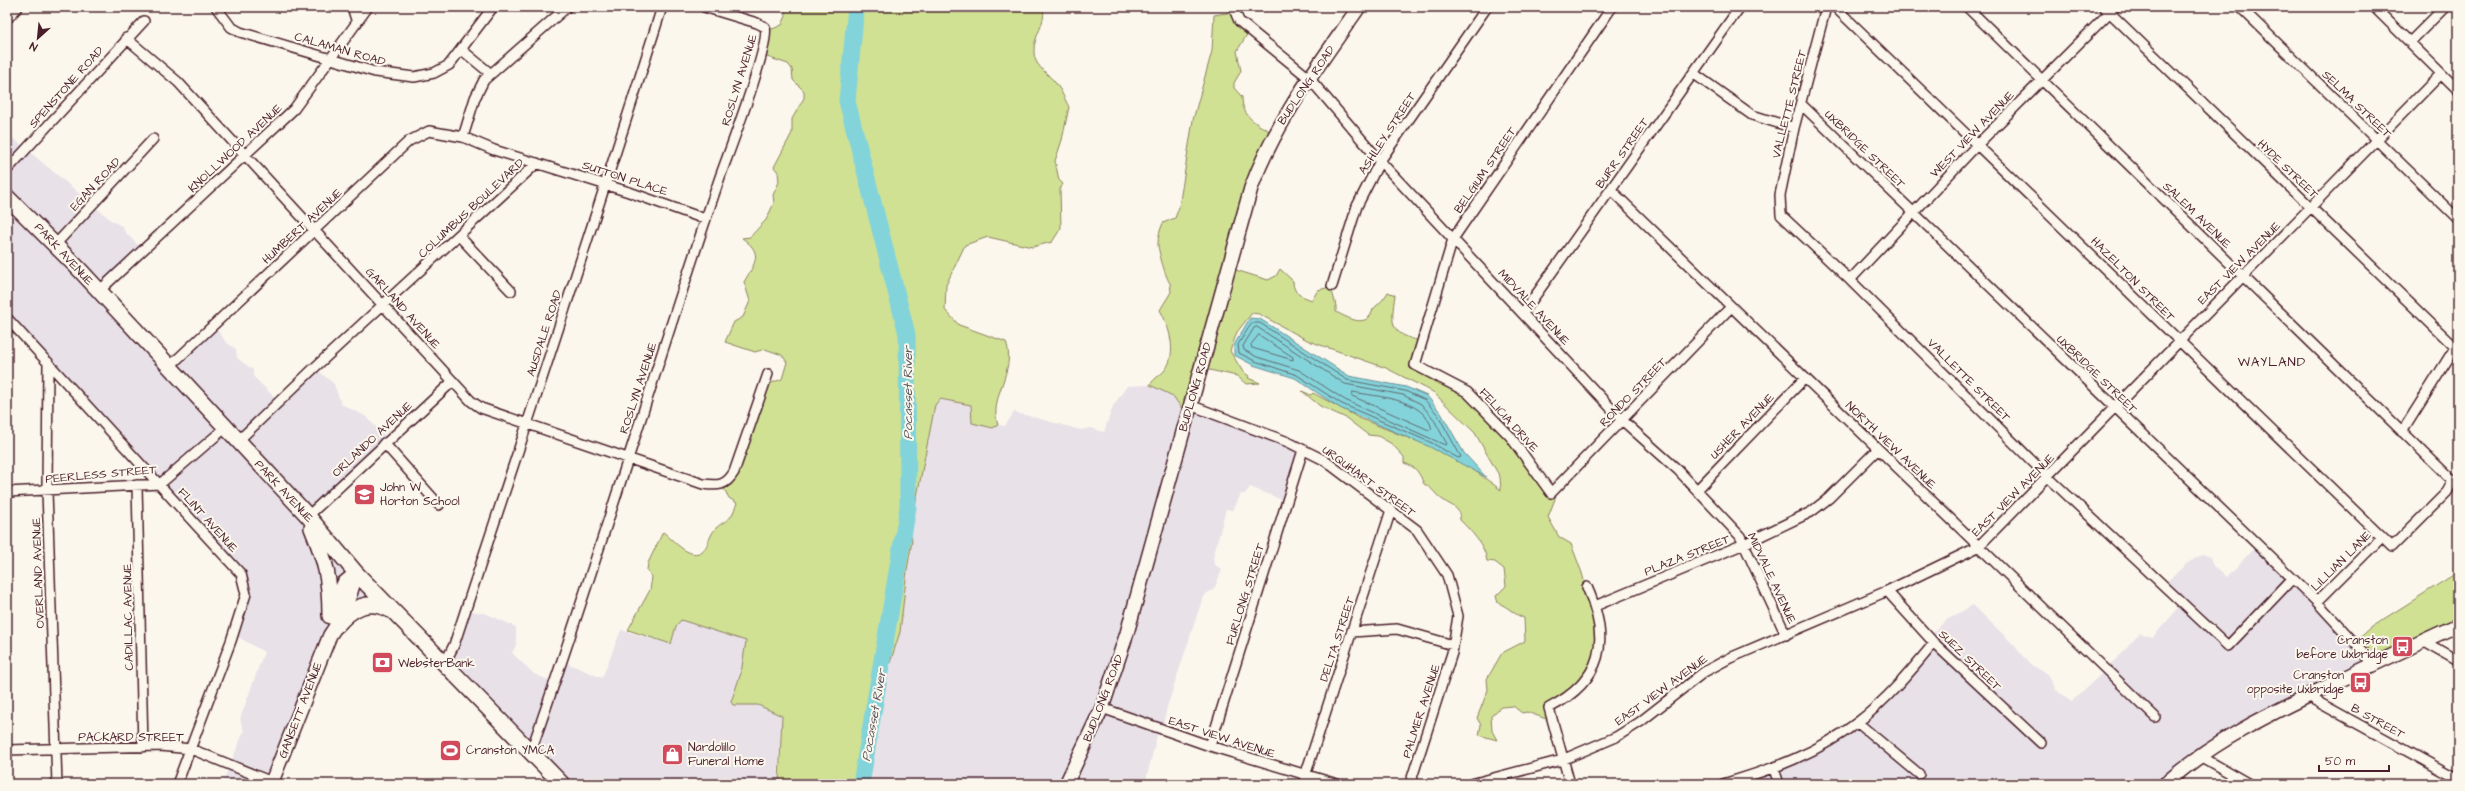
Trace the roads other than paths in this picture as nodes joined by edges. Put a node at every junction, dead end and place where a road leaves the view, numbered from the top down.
1 (18, 7) edge
2 (216, 7) edge
3 (352, 7) edge
4 (368, 7) edge
5 (493, 7) edge
6 (567, 7) edge
7 (662, 7) edge
8 (704, 7) edge
9 (1359, 7) edge
10 (1487, 7) edge
11 (1740, 7) edge
12 (1826, 7) edge
13 (1835, 7) edge
14 (1967, 7) edge
15 (2240, 7) edge
16 (2374, 7) edge
17 (2444, 7) edge
18 (1610, 8) edge
19 (2110, 9) edge
20 (1234, 11) edge
21 (7, 19) edge
22 (144, 21) dead end
23 (357, 23) junction
24 (126, 38) junction
25 (2410, 42) junction
26 (462, 50) junction
27 (332, 58) junction
28 (1693, 73) junction
29 (491, 74) junction
30 (2441, 74) junction
31 (1309, 78) junction
32 (2042, 80) junction
33 (2458, 90) edge
34 (1801, 104) junction
35 (1794, 128) junction
36 (463, 137) junction
37 (153, 139) dead end
38 (2376, 140) junction
39 (1977, 145) junction
40 (245, 155) junction
41 (1380, 161) junction
42 (537, 163) junction
43 (7, 170) edge
44 (606, 185) junction
45 (1611, 190) junction
46 (8, 199) edge
47 (2311, 207) junction
48 (1913, 212) junction
49 (705, 219) junction
50 (2458, 219) edge
51 (314, 230) junction
52 (459, 236) junction
53 (1453, 239) junction
54 (55, 245) junction
55 (2243, 276) junction
56 (1850, 280) junction
57 (1332, 286) dead end
58 (99, 291) junction
59 (511, 291) dead end
60 (384, 305) junction
61 (1731, 308) junction
62 (1523, 313) junction
63 (7, 318) edge
64 (2179, 342) junction
65 (2457, 345) edge
66 (48, 362) junction
67 (1415, 365) joint
68 (169, 367) junction
69 (768, 374) dead end
70 (1804, 379) junction
71 (453, 381) junction
72 (1190, 405) junction
73 (2116, 409) junction
74 (1622, 420) junction
75 (527, 423) junction
76 (225, 428) junction
77 (2402, 432) junction
78 (238, 441) junction
79 (384, 443) junction
80 (1878, 449) junction
81 (1303, 450) junction
82 (628, 457) junction
83 (2049, 478) junction
84 (160, 484) junction
85 (137, 485) junction
86 (1697, 490) junction
87 (47, 491) junction
88 (7, 492) edge
89 (1551, 493) joint
90 (439, 505) dead end
91 (1391, 510) junction
92 (308, 516) junction
93 (2413, 526) joint
94 (2382, 537) junction
95 (1744, 544) junction
96 (1978, 547) junction
97 (356, 573) junction
98 (2292, 579) junction
99 (1587, 587) dead end
100 (1887, 591) junction
101 (2317, 602) junction
102 (1595, 606) junction
103 (395, 614) junction
104 (332, 625) junction
105 (2458, 625) edge
106 (1352, 632) junction
107 (1786, 635) junction
108 (2423, 641) junction
109 (1934, 643) junction
110 (1453, 645) junction
111 (2458, 661) edge
112 (2374, 664) junction
113 (444, 665) junction
114 (2307, 696) junction
115 (1102, 708) junction
116 (2155, 716) dead end
117 (1858, 723) junction
118 (2041, 743) dead end
119 (1210, 746) junction
120 (143, 747) junction
121 (56, 749) junction
122 (191, 749) junction
123 (7, 750) edge
124 (531, 751) junction
125 (2200, 756) junction
126 (1562, 760) junction
127 (1774, 769) junction
128 (1919, 774) dead end
129 (1305, 776) junction
130 (2458, 779) edge
131 (558, 782) edge
132 (272, 783) edge
133 (57, 784) edge
134 (177, 784) edge
135 (1066, 784) edge
136 (1337, 784) edge
137 (1410, 784) edge
138 (1471, 784) edge
139 (1570, 784) edge
140 (1723, 784) edge
141 (1779, 784) edge
142 (2165, 784) edge
143 (2249, 784) edge

1 - 21 street
2 - 27 street, CALAMAN ROAD
3 - 23 street
4 - 23 street, KNOLLWOOD AVENUE
5 - 26 street, CALAMAN ROAD
6 - 29 street
7 - 44 street, AUSDALE ROAD
8 - 49 street, ROSLYN AVENUE
9 - 31 main road, BUDLONG ROAD
10 - 41 street, ASHLEY STREET
11 - 28 street, BURR STREET
12 - 34 street, VALLETTE STREET
13 - 39 street, HAZELTON STREET
14 - 32 street, SALEM AVENUE
15 - 38 street, SELMA STREET
16 - 25 street
17 - 25 street
18 - 53 street, BELGIUM STREET
19 - 32 street, WEST VIEW AVENUE
19 - 47 street, HYDE STREET
20 - 31 street, MIDVALE AVENUE
22 - 24 street, SPENSTONE ROAD
23 - 27 street, KNOLLWOOD AVENUE
24 - 40 street, GARLAND AVENUE
24 - 43 street, SPENSTONE ROAD
25 - 30 street
26 - 27 street, CALAMAN ROAD
26 - 29 street
27 - 40 street, KNOLLWOOD AVENUE
28 - 35 street
28 - 45 street, BURR STREET
29 - 36 street
30 - 33 street
30 - 38 street, EAST VIEW AVENUE
31 - 41 street, MIDVALE AVENUE
31 - 72 main road, BUDLONG ROAD
32 - 39 street, WEST VIEW AVENUE
32 - 55 street, SALEM AVENUE
34 - 35 street, VALLETTE STREET
34 - 48 street, UXBRIDGE STREET
35 - 56 street, VALLETTE STREET
36 - 42 street, COLUMBUS BOULEVARD
36 - 51 street, HUMBERT AVENUE
37 - 54 street, EGAN ROAD
38 - 47 street, EAST VIEW AVENUE
38 - 50 street, SELMA STREET
39 - 48 street, WEST VIEW AVENUE
39 - 64 street, HAZELTON STREET
40 - 51 street, GARLAND AVENUE
40 - 58 street, KNOLLWOOD AVENUE
41 - 53 street, MIDVALE AVENUE
41 - 57 street, ASHLEY STREET
42 - 44 street, SUTTON PLACE
42 - 52 street, COLUMBUS BOULEVARD
44 - 49 street, SUTTON PLACE
44 - 75 street, AUSDALE ROAD
45 - 61 street, NORTH VIEW AVENUE
45 - 62 street, BURR STREET
46 - 54 main road, PARK AVENUE
47 - 55 street, EAST VIEW AVENUE
47 - 65 street, HYDE STREET
48 - 56 street, WEST VIEW AVENUE
48 - 73 street, UXBRIDGE STREET
49 - 82 street, ROSLYN AVENUE
51 - 60 street, GARLAND AVENUE
51 - 68 street, HUMBERT AVENUE
52 - 59 street
52 - 60 street, COLUMBUS BOULEVARD
53 - 62 street, MIDVALE AVENUE
53 - 67 street, BELGIUM STREET
54 - 58 main road, PARK AVENUE
55 - 64 street, EAST VIEW AVENUE
55 - 77 street, SALEM AVENUE
56 - 83 street, VALLETTE STREET
58 - 68 main road, PARK AVENUE
60 - 71 street, GARLAND AVENUE
60 - 78 street, COLUMBUS BOULEVARD
61 - 70 street, NORTH VIEW AVENUE
61 - 74 street, RONDO STREET
62 - 74 street, MIDVALE AVENUE
63 - 66 street, FLINT AVENUE
64 - 73 street, EAST VIEW AVENUE
64 - 94 street, HAZELTON STREET
65 - 77 street
66 - 84 street, FLINT AVENUE
66 - 87 street, OVERLAND AVENUE
67 - 89 street, FELICIA DRIVE
68 - 76 main road, PARK AVENUE
69 - 82 street, GARLAND AVENUE
70 - 80 street, NORTH VIEW AVENUE
70 - 86 street, USHER AVENUE
71 - 75 street, GARLAND AVENUE
71 - 79 street, ORLANDO AVENUE
72 - 81 street, URQUHART STREET
72 - 115 main road, BUDLONG ROAD
73 - 83 street, EAST VIEW AVENUE
73 - 98 street, UXBRIDGE STREET
74 - 86 street, MIDVALE AVENUE
74 - 89 street, RONDO STREET
75 - 82 street, GARLAND AVENUE
75 - 113 street, AUSDALE ROAD
76 - 78 main road, PARK AVENUE
76 - 84 street, PEERLESS STREET
77 - 93 street, SALEM AVENUE
78 - 92 main road, PARK AVENUE
79 - 90 street
79 - 92 street, ORLANDO AVENUE
80 - 95 street, PLAZA STREET
80 - 96 street, NORTH VIEW AVENUE
81 - 91 street, URQUHART STREET
81 - 119 street, FURLONG STREET
82 - 124 street, ROSLYN AVENUE
83 - 96 street, EAST VIEW AVENUE
83 - 98 street, VALLETTE STREET
84 - 85 street, PEERLESS STREET
84 - 122 street, FLINT AVENUE
85 - 87 street, PEERLESS STREET
85 - 120 street, CADILLAC AVENUE
86 - 95 street, MIDVALE AVENUE
87 - 88 street, PEERLESS STREET
87 - 121 street, OVERLAND AVENUE
91 - 106 street, DELTA STREET
91 - 110 street, URQUHART STREET
92 - 97 main road, PARK AVENUE
92 - 104 main road
93 - 94 street, HAZELTON STREET
94 - 101 street, LILLIAN LANE
95 - 102 street, PLAZA STREET
95 - 107 street, MIDVALE AVENUE
96 - 100 street, EAST VIEW AVENUE
96 - 116 street, NORTH VIEW AVENUE
97 - 103 main road, PARK AVENUE
97 - 104 main road, GANSETT AVENUE
98 - 101 street, UXBRIDGE STREET
99 - 102 street
100 - 107 street, EAST VIEW AVENUE
100 - 109 street, SUEZ STREET
101 - 112 street, UXBRIDGE STREET
102 - 126 street
103 - 104 main road
103 - 113 main road, PARK AVENUE
104 - 132 main road, GANSETT AVENUE
105 - 108 main road
106 - 110 street
106 - 129 street, DELTA STREET
107 - 126 street, EAST VIEW AVENUE
108 - 111 street
108 - 112 main road
109 - 117 street
109 - 118 street, SUEZ STREET
110 - 137 street, PALMER AVENUE
112 - 114 main road
113 - 124 main road, PARK AVENUE
114 - 125 main road
114 - 130 street, B STREET
115 - 119 street, EAST VIEW AVENUE
115 - 135 main road, BUDLONG ROAD
117 - 127 street
117 - 128 street
119 - 129 street, EAST VIEW AVENUE
120 - 121 street, PACKARD STREET
120 - 122 street, PACKARD STREET
121 - 123 street, PACKARD STREET
121 - 133 street, OVERLAND AVENUE
122 - 132 street, PACKARD STREET
122 - 134 street, FLINT AVENUE
124 - 131 main road, PARK AVENUE
125 - 142 main road
125 - 143 street
126 - 138 street, EAST VIEW AVENUE
126 - 139 street
127 - 140 street
127 - 141 street
129 - 136 street, EAST VIEW AVENUE

